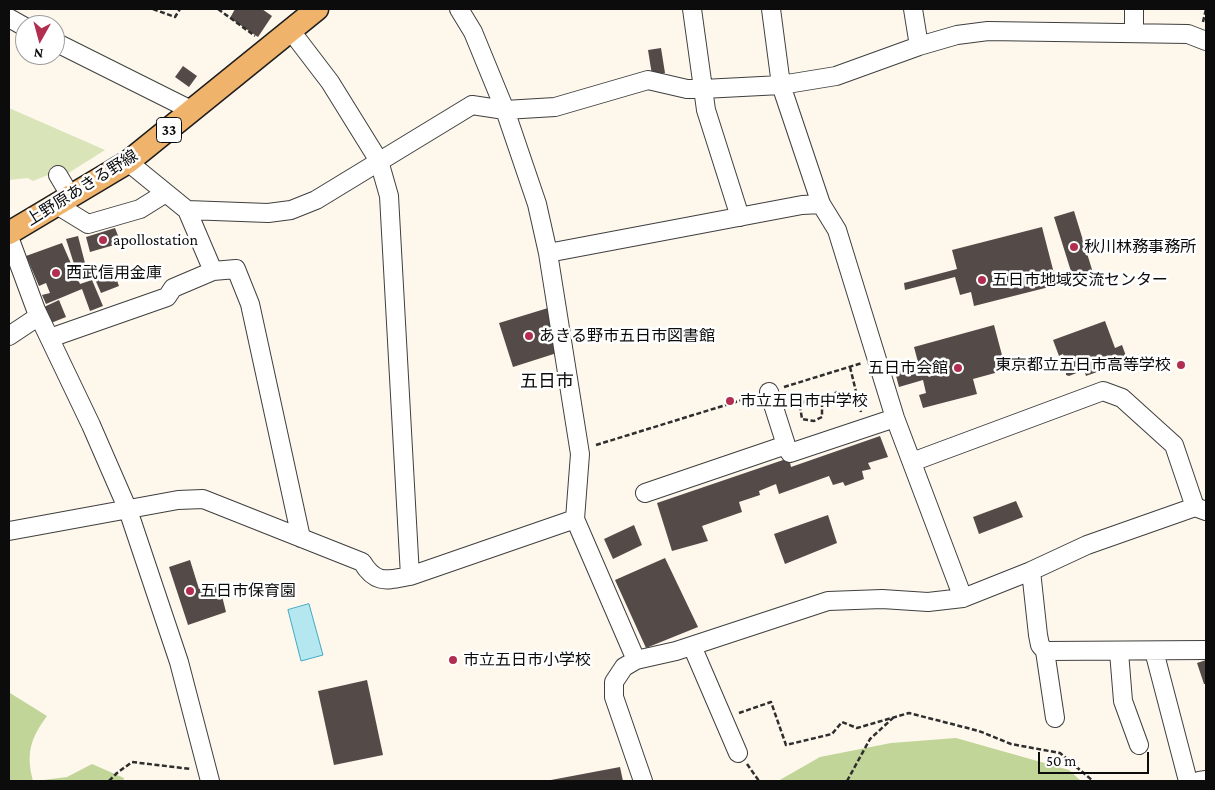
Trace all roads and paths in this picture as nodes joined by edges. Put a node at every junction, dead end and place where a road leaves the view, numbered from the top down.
1 (154, 9) edge
2 (180, 9) edge
3 (218, 9) edge
4 (318, 9) edge
5 (459, 9) edge
6 (692, 9) edge
7 (771, 9) edge
8 (913, 9) edge
9 (1134, 9) edge
10 (290, 31) junction
11 (1134, 32) junction
12 (1206, 41) edge
13 (919, 46) junction
14 (65, 47) edge
15 (270, 48) junction
16 (781, 85) junction
17 (703, 89) junction
18 (505, 110) junction
19 (193, 111) junction
20 (379, 161) junction
21 (128, 162) junction
22 (58, 175) dead end
23 (164, 194) junction
24 (64, 201) junction
25 (821, 204) junction
26 (187, 210) junction
27 (740, 217) junction
28 (9, 233) edge
29 (9, 238) edge
30 (548, 253) junction
31 (213, 271) junction
32 (39, 316) junction
33 (9, 336) edge
34 (50, 338) junction
35 (875, 358) junction
36 (850, 367) junction
37 (769, 392) junction
38 (857, 396) junction
39 (822, 402) junction
40 (895, 418) junction
41 (865, 428) junction
42 (596, 445) dead end
43 (786, 445) junction
44 (912, 462) junction
45 (645, 493) dead end
46 (1200, 509) edge
47 (128, 510) junction
48 (575, 519) junction
49 (9, 531) edge
50 (301, 538) junction
51 (1031, 571) junction
52 (410, 576) junction
53 (963, 598) junction
54 (692, 646) junction
55 (1206, 650) edge
56 (1045, 651) junction
57 (1118, 652) junction
58 (1154, 652) junction
59 (636, 660) junction
60 (895, 715) junction
61 (723, 718) junction
62 (1055, 718) dead end
63 (1139, 745) dead end
64 (738, 753) joint
65 (208, 776) edge
66 (1206, 780) edge
67 (109, 781) edge
68 (644, 781) edge
69 (759, 781) edge
70 (847, 781) edge
71 (1093, 781) edge
72 (1188, 781) edge
73 (1200, 781) edge

1 - 2 path
3 - 15 path
4 - 10 main road, 上野原あきる野線 / 33
5 - 18 street
6 - 17 street
7 - 16 street
8 - 13 street
9 - 11 street
10 - 15 main road, 上野原あきる野線 / 33
10 - 20 street
11 - 12 street
11 - 13 street
13 - 16 street
14 - 19 street
15 - 19 main road, 上野原あきる野線 / 33
16 - 17 street
16 - 25 street
17 - 18 street
17 - 27 street
18 - 20 street
18 - 30 street
19 - 21 main road, 上野原あきる野線 / 33
20 - 26 street
20 - 52 street
21 - 23 street
21 - 24 main road, 上野原あきる野線 / 33
22 - 24 street
23 - 24 street
23 - 26 street
24 - 28 main road, 上野原あきる野線 / 33
25 - 27 street
25 - 35 street
26 - 31 street
27 - 30 street
29 - 32 street
30 - 48 street
31 - 34 street
31 - 50 street
32 - 33 street
32 - 34 street
34 - 47 street
35 - 36 path
35 - 40 street
36 - 37 path
36 - 38 path
37 - 42 path
37 - 43 street
38 - 39 path
38 - 41 path
39 - 39 path
40 - 41 street
40 - 44 street
41 - 43 street
43 - 45 street
44 - 46 street
44 - 53 street
46 - 51 street
47 - 49 street
47 - 50 street
47 - 65 street
48 - 52 street
48 - 59 street
50 - 52 street
51 - 53 street
51 - 56 street
53 - 54 street
54 - 59 street
54 - 61 street
55 - 58 street
56 - 57 street
56 - 62 street
57 - 58 street
57 - 63 street
58 - 72 street
59 - 68 street
60 - 61 path
60 - 70 path
60 - 71 path
61 - 64 street
64 - 69 path
65 - 67 path
66 - 73 street

